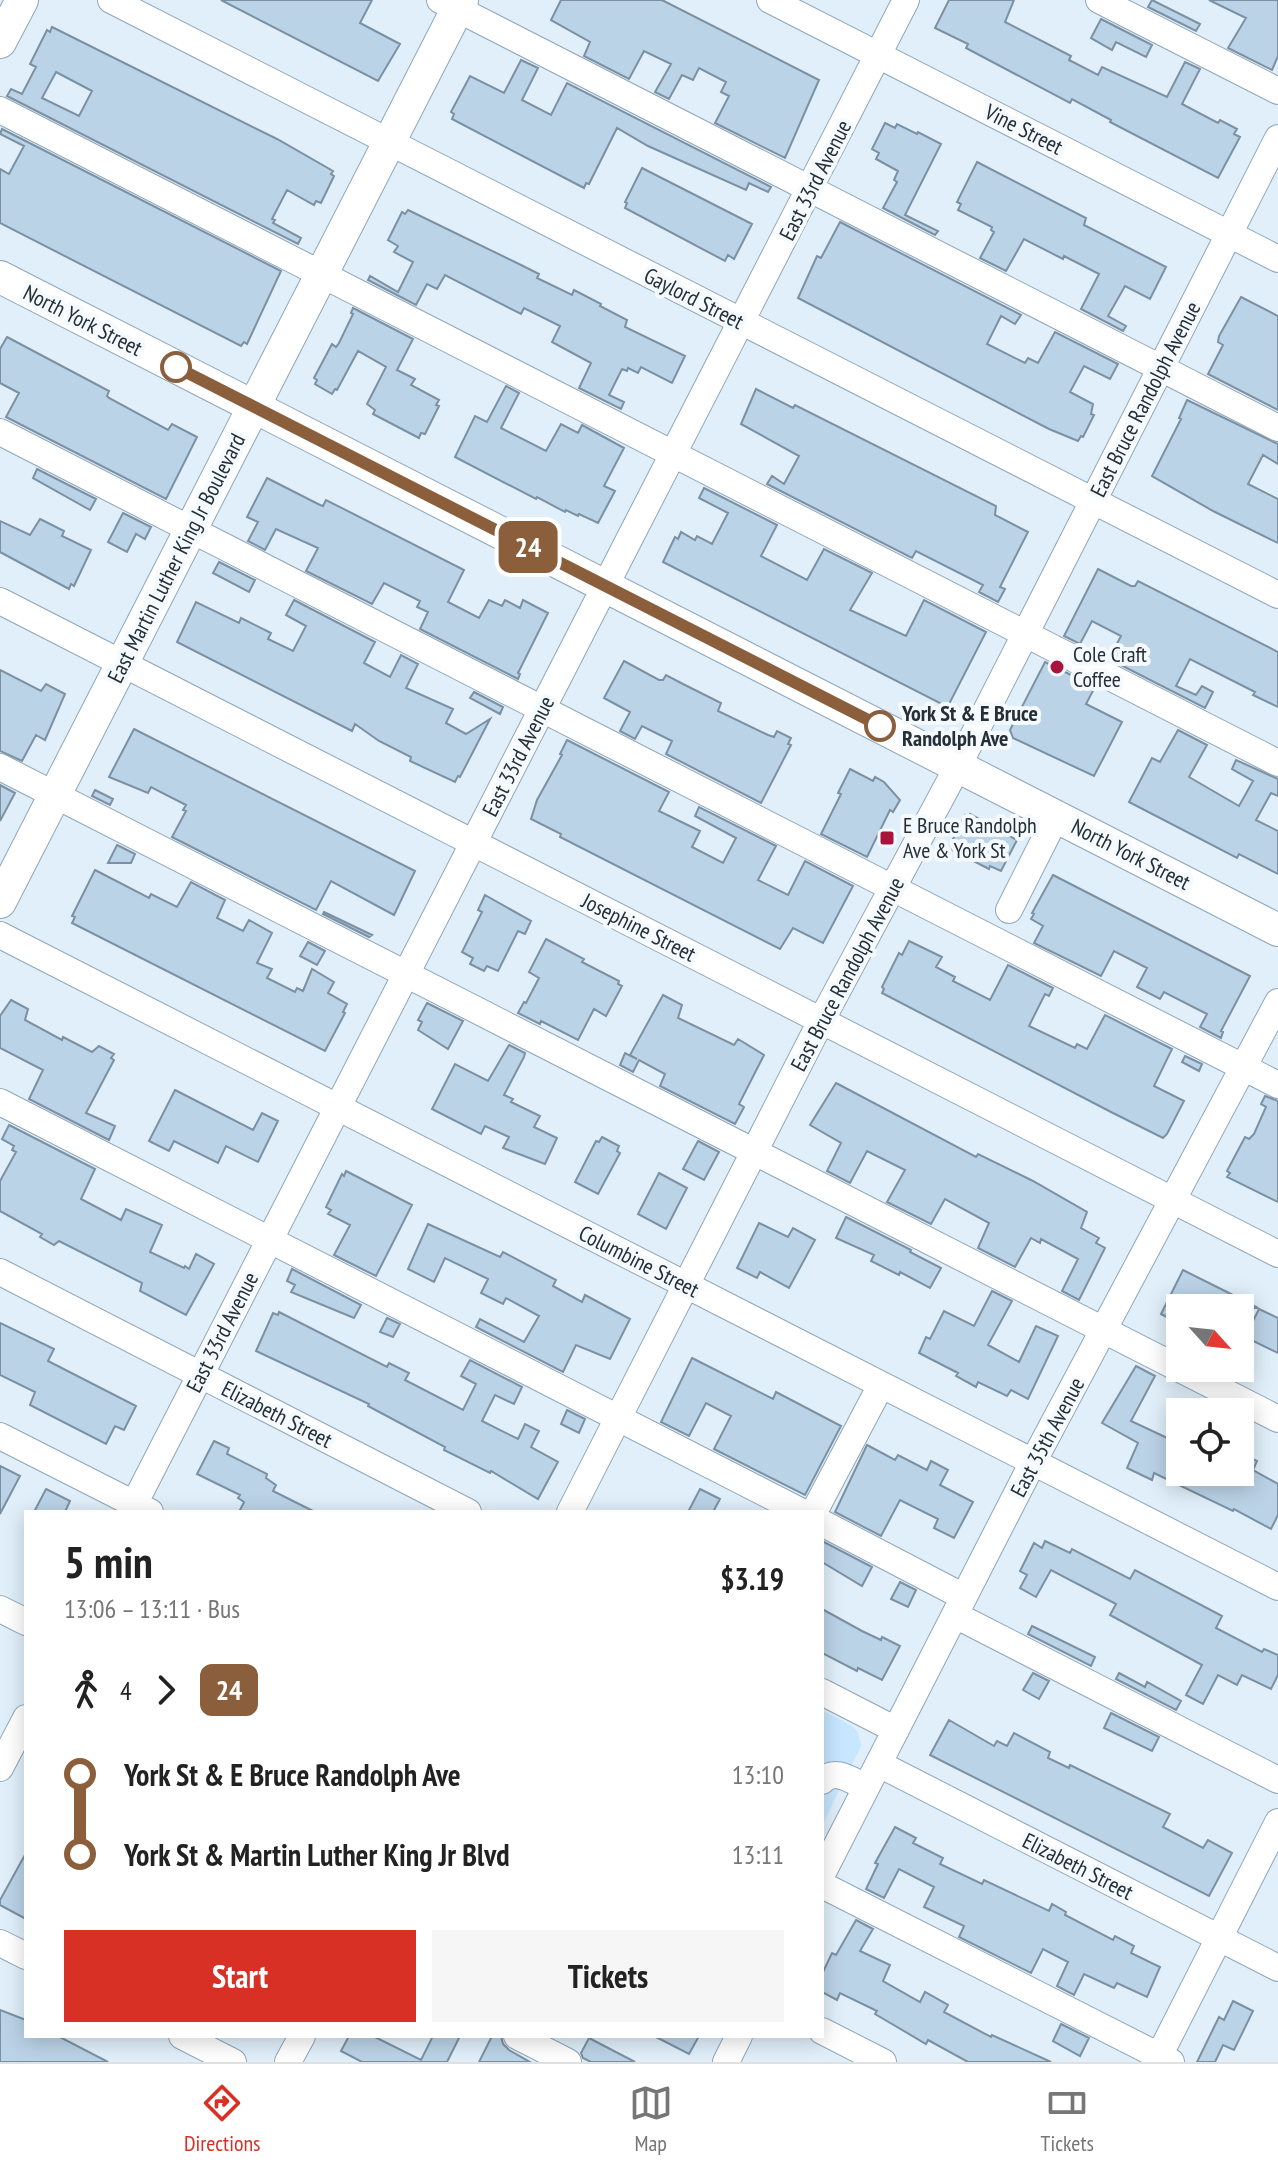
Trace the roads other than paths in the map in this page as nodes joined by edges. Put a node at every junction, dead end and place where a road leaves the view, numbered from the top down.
1 (22, 0) edge
2 (111, 0) edge
3 (770, 0) edge
4 (906, 0) edge
5 (1099, 0) edge
6 (453, 3) edge
7 (0, 42) edge
8 (878, 55) junction
9 (1278, 91) edge
10 (0, 110) edge
11 (1278, 138) edge
12 (389, 142) junction
13 (810, 189) junction
14 (1230, 234) junction
15 (1278, 259) edge
16 (322, 274) junction
17 (0, 277) edge
18 (742, 322) junction
19 (1161, 368) junction
20 (254, 407) junction
21 (1278, 428) edge
22 (0, 432) edge
23 (674, 454) junction
24 (1093, 500) junction
25 (191, 529) junction
26 (606, 586) junction
27 (1278, 595) edge
28 (0, 601) edge
29 (1025, 633) junction
30 (122, 663) junction
31 (542, 709) junction
32 (1278, 763) edge
33 (958, 766) junction
34 (0, 767) edge
35 (55, 795) junction
36 (1056, 817) junction
37 (473, 843) junction
38 (892, 887) junction
39 (0, 902) edge
40 (1009, 910) dead end
41 (1278, 930) edge
42 (0, 935) edge
43 (406, 974) junction
44 (1278, 1002) edge
45 (821, 1021) junction
46 (1244, 1068) junction
47 (1278, 1085) edge
48 (0, 1102) edge
49 (337, 1107) junction
50 (754, 1152) junction
51 (1173, 1200) junction
52 (269, 1240) junction
53 (1278, 1254) edge
54 (0, 1272) edge
55 (686, 1285) junction
56 (1103, 1330) junction
57 (200, 1375) junction
58 (881, 1385) junction
59 (619, 1416) junction
60 (1278, 1419) edge
61 (0, 1436) edge
62 (1033, 1462) junction
63 (138, 1509) edge
64 (464, 1510) edge
65 (571, 1510) edge
66 (798, 1510) edge
67 (815, 1510) edge
68 (824, 1524) edge
69 (1278, 1587) edge
70 (959, 1606) junction
71 (0, 1609) edge
72 (24, 1621) edge
73 (824, 1693) edge
74 (24, 1722) edge
75 (896, 1730) junction
76 (879, 1764) junction
77 (0, 1768) edge
78 (826, 1773) edge
79 (1278, 1780) edge
80 (866, 1787) junction
81 (1278, 1822) edge
82 (824, 1870) edge
83 (824, 1886) edge
84 (1219, 1938) junction
85 (0, 1943) edge
86 (24, 1955) edge
87 (1278, 1968) edge
88 (824, 2032) edge
89 (186, 2038) edge
90 (301, 2038) edge
91 (521, 2038) edge
92 (738, 2038) edge
93 (1162, 2060) edge
94 (233, 2062) edge
95 (288, 2062) edge
96 (568, 2062) edge
97 (726, 2062) edge
98 (883, 2062) edge

1 - 7 main road
2 - 12 street, Gaylord Street
3 - 8 street, Vine Street
4 - 8 street, East 33rd Avenue
5 - 9 street
6 - 12 main road, East Martin Luther King Jr Boulevard
6 - 13 street
8 - 13 street, East 33rd Avenue
8 - 14 street, Vine Street
10 - 16 street
11 - 14 street, East Bruce Randolph Avenue
12 - 16 main road, East Martin Luther King Jr Boulevard
12 - 18 street, Gaylord Street
13 - 18 street, East 33rd Avenue
13 - 19 street
14 - 15 street, Vine Street
14 - 19 street, East Bruce Randolph Avenue
16 - 20 main road, East Martin Luther King Jr Boulevard
16 - 23 street
17 - 20 main road, North York Street
18 - 23 street, East 33rd Avenue
18 - 24 street, Gaylord Street
19 - 21 street
19 - 24 street, East Bruce Randolph Avenue
20 - 25 main road, East Martin Luther King Jr Boulevard
20 - 26 main road, North York Street
22 - 25 street
23 - 26 street, East 33rd Avenue
23 - 29 street
24 - 27 street, Gaylord Street
24 - 29 street, East Bruce Randolph Avenue
25 - 30 main road, East Martin Luther King Jr Boulevard
25 - 31 street
26 - 31 street, East 33rd Avenue
26 - 33 main road, North York Street
28 - 30 street, Josephine Street
29 - 32 street
29 - 33 street, East Bruce Randolph Avenue
30 - 35 main road, East Martin Luther King Jr Boulevard
30 - 37 street, Josephine Street
31 - 37 street, East 33rd Avenue
31 - 38 street
33 - 36 main road, North York Street
33 - 38 street, East Bruce Randolph Avenue
34 - 35 street
35 - 39 main road, East Martin Luther King Jr Boulevard
35 - 43 street
36 - 40 street
36 - 41 main road, North York Street
37 - 43 street, East 33rd Avenue
37 - 45 street, Josephine Street
38 - 45 street, East Bruce Randolph Avenue
38 - 46 street
42 - 49 street, Columbine Street
43 - 49 street, East 33rd Avenue
43 - 50 street
44 - 46 street, East 35th Avenue
45 - 50 street, East Bruce Randolph Avenue
45 - 51 street, Josephine Street
46 - 47 street
46 - 51 street, East 35th Avenue
48 - 52 street
49 - 52 street, East 33rd Avenue
49 - 55 street, Columbine Street
50 - 55 street, East Bruce Randolph Avenue
50 - 56 street
51 - 53 street, Josephine Street
51 - 56 street, East 35th Avenue
52 - 57 street, East 33rd Avenue
52 - 59 street
54 - 57 street, Elizabeth Street
55 - 58 street, Columbine Street
55 - 59 street, East Bruce Randolph Avenue
56 - 60 street
56 - 62 street, East 35th Avenue
57 - 63 street, East 33rd Avenue
57 - 64 street, Elizabeth Street
58 - 62 street, Columbine Street
58 - 67 street
59 - 65 street, East Bruce Randolph Avenue
59 - 66 street
61 - 63 street
62 - 69 street, Columbine Street
62 - 70 street, East 35th Avenue
68 - 70 street
70 - 75 street, East 35th Avenue
70 - 79 street
71 - 72 street
73 - 75 street
74 - 77 street
75 - 76 street, East 35th Avenue
76 - 80 street, East 35th Avenue
76 - 84 street, Elizabeth Street
78 - 80 street
80 - 82 street, East 35th Avenue
81 - 84 street
83 - 93 street
84 - 87 street, Elizabeth Street
84 - 93 street
85 - 86 street
88 - 98 street
89 - 94 street
90 - 95 street
91 - 96 street
92 - 97 street

